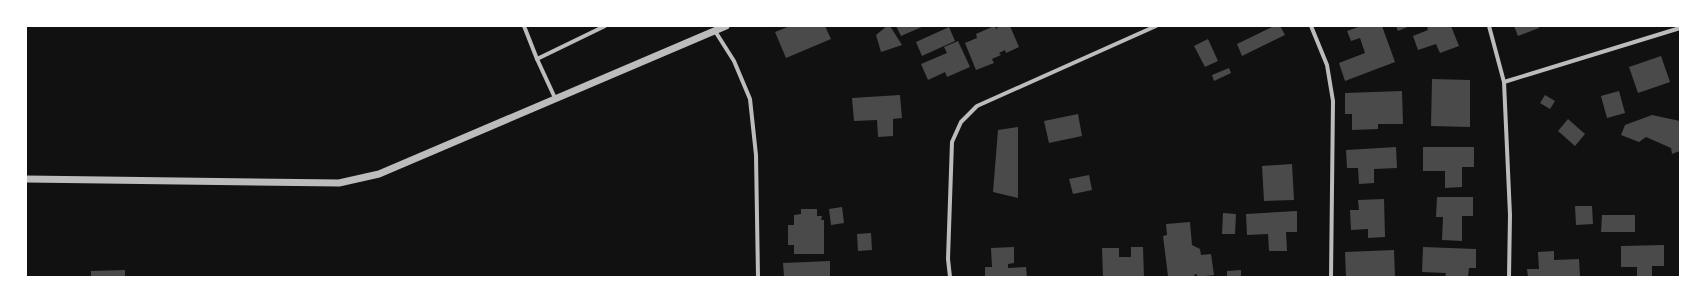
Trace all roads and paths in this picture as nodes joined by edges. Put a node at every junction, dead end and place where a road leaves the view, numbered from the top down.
1 (524, 26) edge
2 (605, 26) edge
3 (726, 26) edge
4 (1156, 26) edge
5 (1311, 26) edge
6 (1489, 26) edge
7 (1680, 28) edge
8 (715, 31) junction
9 (537, 59) junction
10 (1504, 82) junction
11 (555, 98) junction
12 (26, 179) edge
13 (758, 277) edge
14 (950, 277) edge
15 (1331, 277) edge
16 (1510, 277) edge

1 - 9 street
2 - 9 street
3 - 8 street
4 - 14 street
5 - 15 street
6 - 10 street
7 - 10 street
8 - 11 street
8 - 13 street
9 - 11 street
10 - 16 street
11 - 12 street

